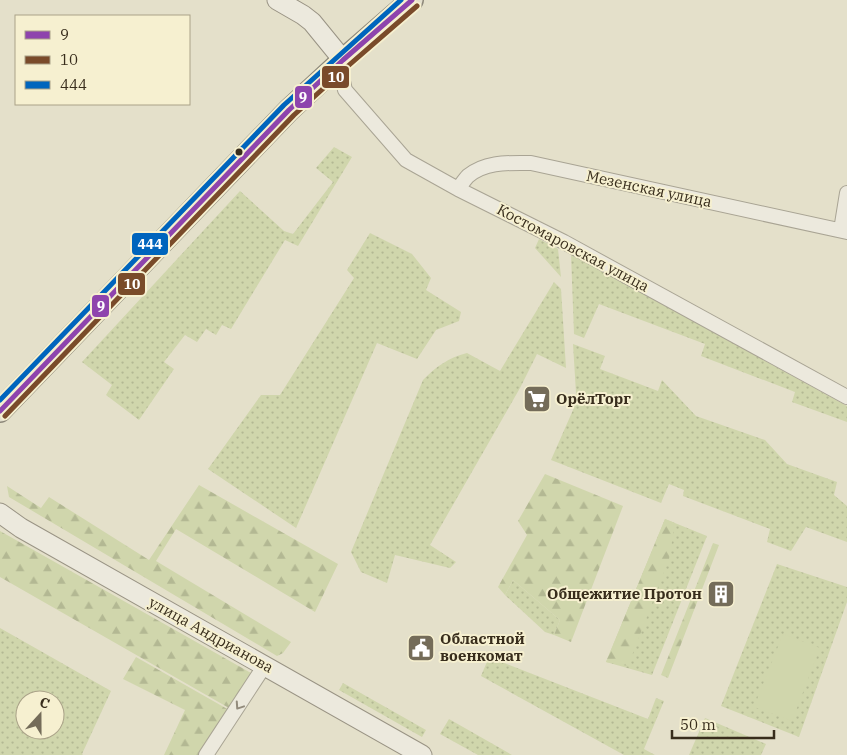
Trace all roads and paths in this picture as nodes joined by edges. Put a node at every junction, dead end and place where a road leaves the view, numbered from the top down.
1 (277, 0) edge
2 (412, 0) edge
3 (343, 60) junction
4 (458, 189) junction
5 (847, 193) edge
6 (844, 231) edge
7 (847, 397) edge
8 (0, 411) edge
9 (0, 513) edge
10 (265, 665) junction
11 (402, 750) edge
12 (206, 755) edge
13 (422, 755) edge

1 - 3 street
2 - 3 main road
3 - 4 street, Костомаровская улица
3 - 8 main road
4 - 6 street, Мезенская улица
4 - 7 street, Костомаровская улица
5 - 6 street
9 - 10 street, улица Андрианова
10 - 11 street, улица Андрианова
10 -> 12 street
11 - 13 street, улица Андрианова

